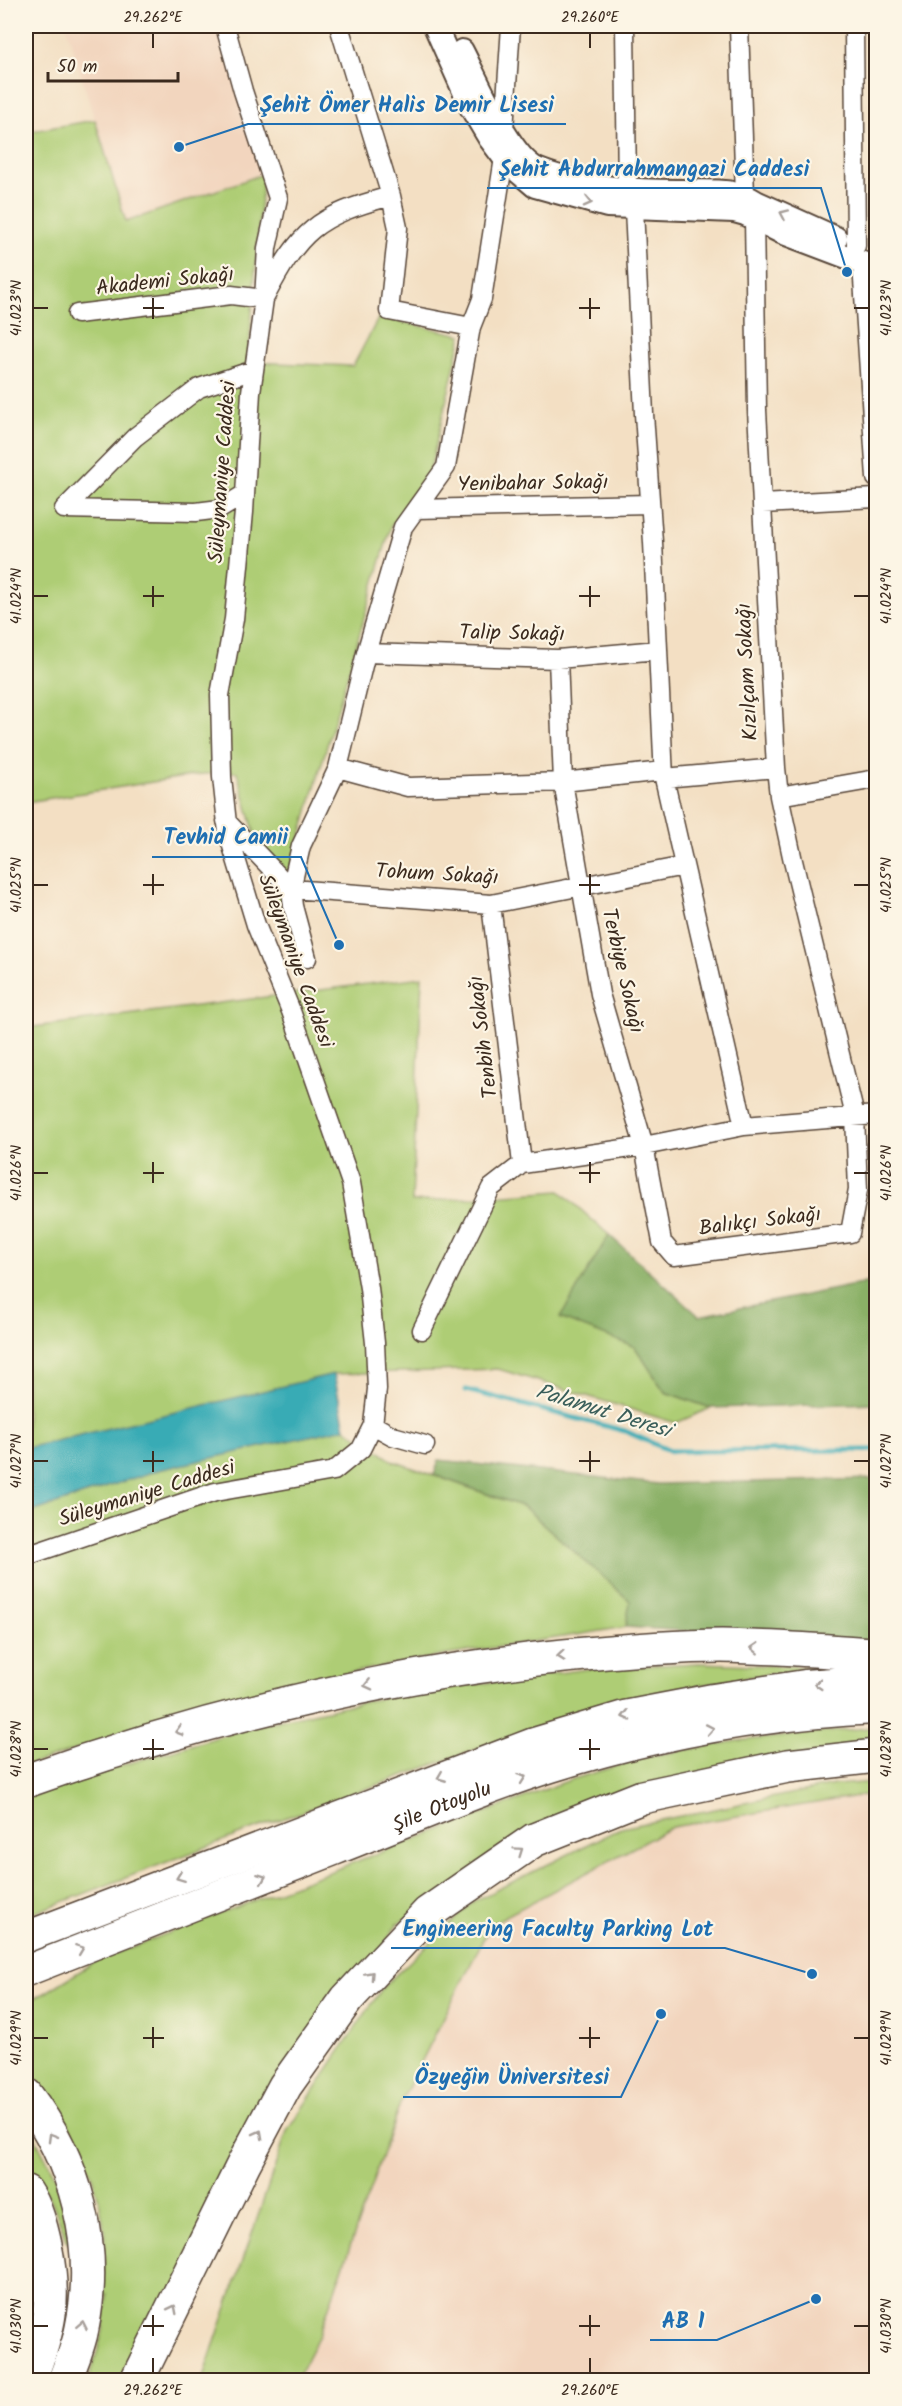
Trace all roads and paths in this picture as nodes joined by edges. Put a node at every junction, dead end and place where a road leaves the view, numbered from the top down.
1 (225, 26) edge
2 (339, 26) edge
3 (435, 26) edge
4 (450, 26) edge
5 (511, 26) edge
6 (625, 26) edge
7 (739, 26) edge
8 (854, 26) edge
9 (504, 130) junction
10 (504, 158) junction
11 (745, 195) junction
12 (392, 196) junction
13 (631, 200) junction
14 (754, 218) junction
15 (868, 258) edge
16 (264, 299) junction
17 (77, 314) dead end
18 (471, 327) junction
19 (254, 370) junction
20 (876, 478) edge
21 (245, 494) junction
22 (876, 498) edge
23 (650, 504) junction
24 (762, 504) junction
25 (416, 509) junction
26 (658, 650) junction
27 (366, 653) junction
28 (558, 659) junction
29 (338, 768) junction
30 (776, 768) junction
31 (664, 774) junction
32 (876, 779) edge
33 (563, 782) junction
34 (779, 796) junction
35 (226, 821) junction
36 (684, 866) junction
37 (581, 888) junction
38 (291, 889) junction
39 (491, 904) junction
40 (307, 958) dead end
41 (876, 1115) edge
42 (855, 1116) junction
43 (744, 1126) junction
44 (644, 1146) junction
45 (522, 1164) junction
46 (422, 1330) dead end
47 (373, 1425) junction
48 (425, 1445) dead end
49 (26, 1556) edge
50 (876, 1654) edge
51 (876, 1680) edge
52 (876, 1709) edge
53 (876, 1756) edge
54 (26, 1781) edge
55 (26, 1937) edge
56 (26, 1971) edge
57 (26, 2095) edge
58 (26, 2192) edge
59 (29, 2380) edge
60 (65, 2380) edge
61 (138, 2380) edge

1 - 16 street, Süleymaniye Caddesi
2 - 12 street
3 - 10 street
4 - 9 street
5 - 9 street
6 - 13 street
7 - 11 street
8 - 15 street
9 - 10 street
9 - 13 street
10 -> 13 street
10 - 18 street
11 - 13 street
11 - 14 street
15 -> 11 street
12 - 16 street
12 - 18 street
13 - 14 street
13 - 23 street
14 - 15 street
14 - 24 street, Kızılçam Sokağı
15 - 20 street
16 - 17 street, Akademi Sokağı
16 - 19 street, Süleymaniye Caddesi
18 - 25 street
19 - 21 street, Süleymaniye Caddesi
19 - 21 street
21 - 35 street, Süleymaniye Caddesi
22 - 24 street
23 - 25 street, Yenibahar Sokağı
23 - 26 street
24 - 30 street, Kızılçam Sokağı
25 - 27 street
26 - 28 street, Talip Sokağı
26 - 31 street
27 - 28 street, Talip Sokağı
27 - 29 street
28 - 33 street, Terbiye Sokağı
29 - 33 street
29 - 38 street
30 - 31 street
30 - 34 street, Kızılçam Sokağı
31 - 33 street
31 - 36 street
32 - 34 street
33 - 37 street, Terbiye Sokağı
34 - 42 street, Kızılçam Sokağı
35 - 38 street
35 - 47 street, Süleymaniye Caddesi
36 - 37 street, Tohum Sokağı
36 - 43 street
37 - 39 street, Tohum Sokağı
37 - 44 street, Terbiye Sokağı
38 - 39 street, Tohum Sokağı
38 - 40 street
39 - 45 street, Tenbih Sokağı
41 - 42 street
42 - 43 street
42 - 44 street, Balıkçı Sokağı
43 - 44 street
44 - 45 street
45 - 46 street
47 - 48 street
47 - 49 street, Süleymaniye Caddesi
50 -> 54 highway
51 -> 55 highway, Şile Otoyolu
56 -> 52 highway, Şile Otoyolu
61 -> 53 highway
60 -> 57 highway
58 - 59 highway

